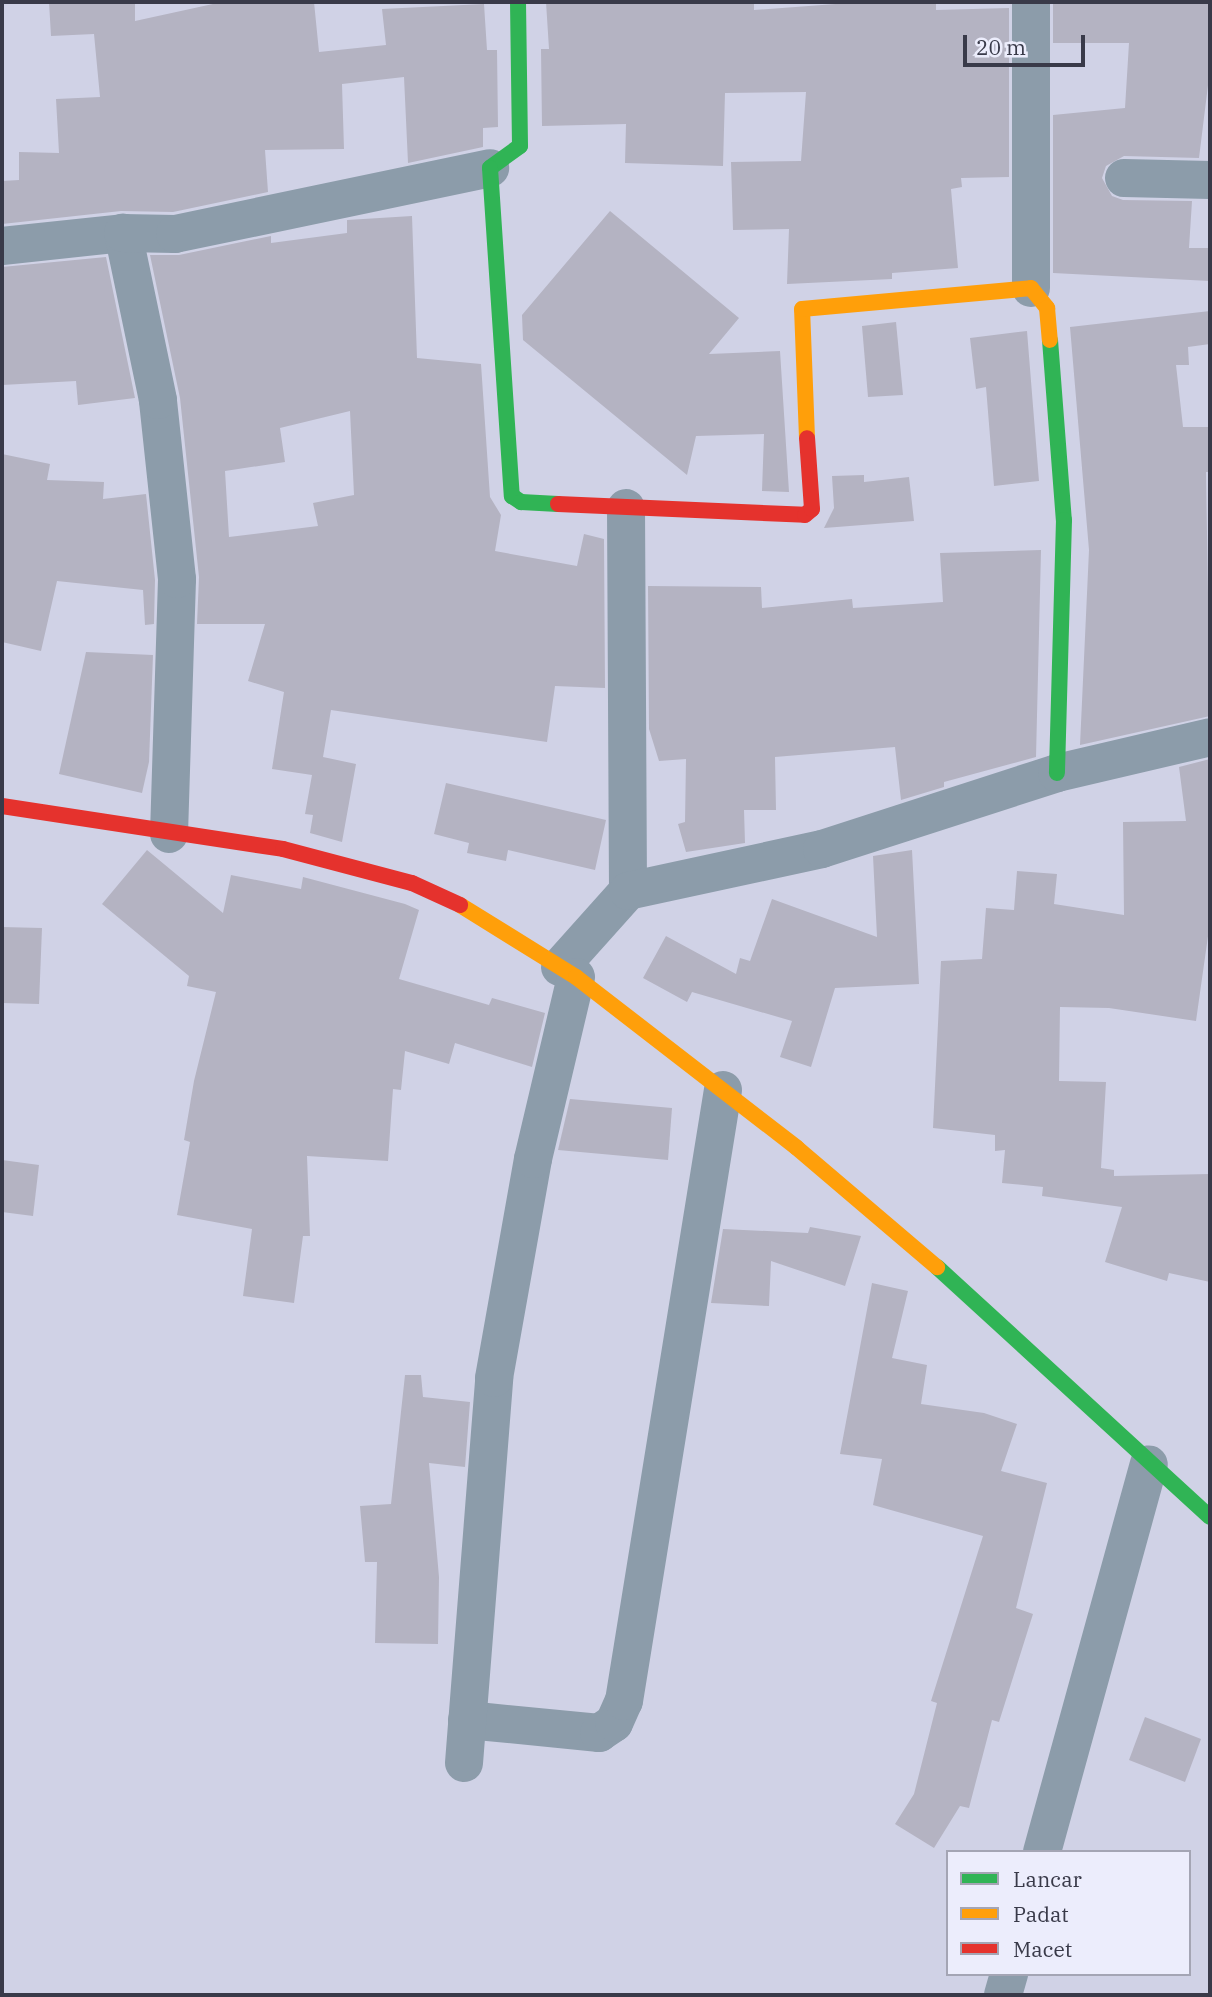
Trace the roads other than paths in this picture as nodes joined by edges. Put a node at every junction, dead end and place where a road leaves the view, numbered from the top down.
1 (518, 2) edge
2 (1031, 2) edge
3 (490, 168) junction
4 (1124, 178) dead end
5 (1210, 180) edge
6 (123, 233) junction
7 (2, 246) edge
8 (1031, 288) junction
9 (626, 508) junction
10 (1210, 737) edge
11 (1057, 773) junction
12 (2, 806) edge
13 (169, 834) junction
14 (628, 891) junction
15 (568, 972) junction
16 (723, 1090) junction
17 (1149, 1464) junction
18 (1210, 1517) edge
19 (467, 1720) junction
20 (464, 1763) dead end
21 (1043, 1850) edge
22 (1008, 1976) edge
23 (1003, 1995) edge

1 - 3 street
2 - 8 street
3 - 6 street
3 - 9 street
4 - 5 street
6 - 7 street
6 - 13 street
8 - 9 street
8 - 11 street
9 - 14 street
10 - 11 street
11 - 14 street
12 - 13 street
13 - 15 street
14 - 15 street
15 - 16 street
15 - 19 street
16 - 17 street
16 - 19 street
17 - 18 street
17 - 21 street
19 - 20 street
22 - 23 street

